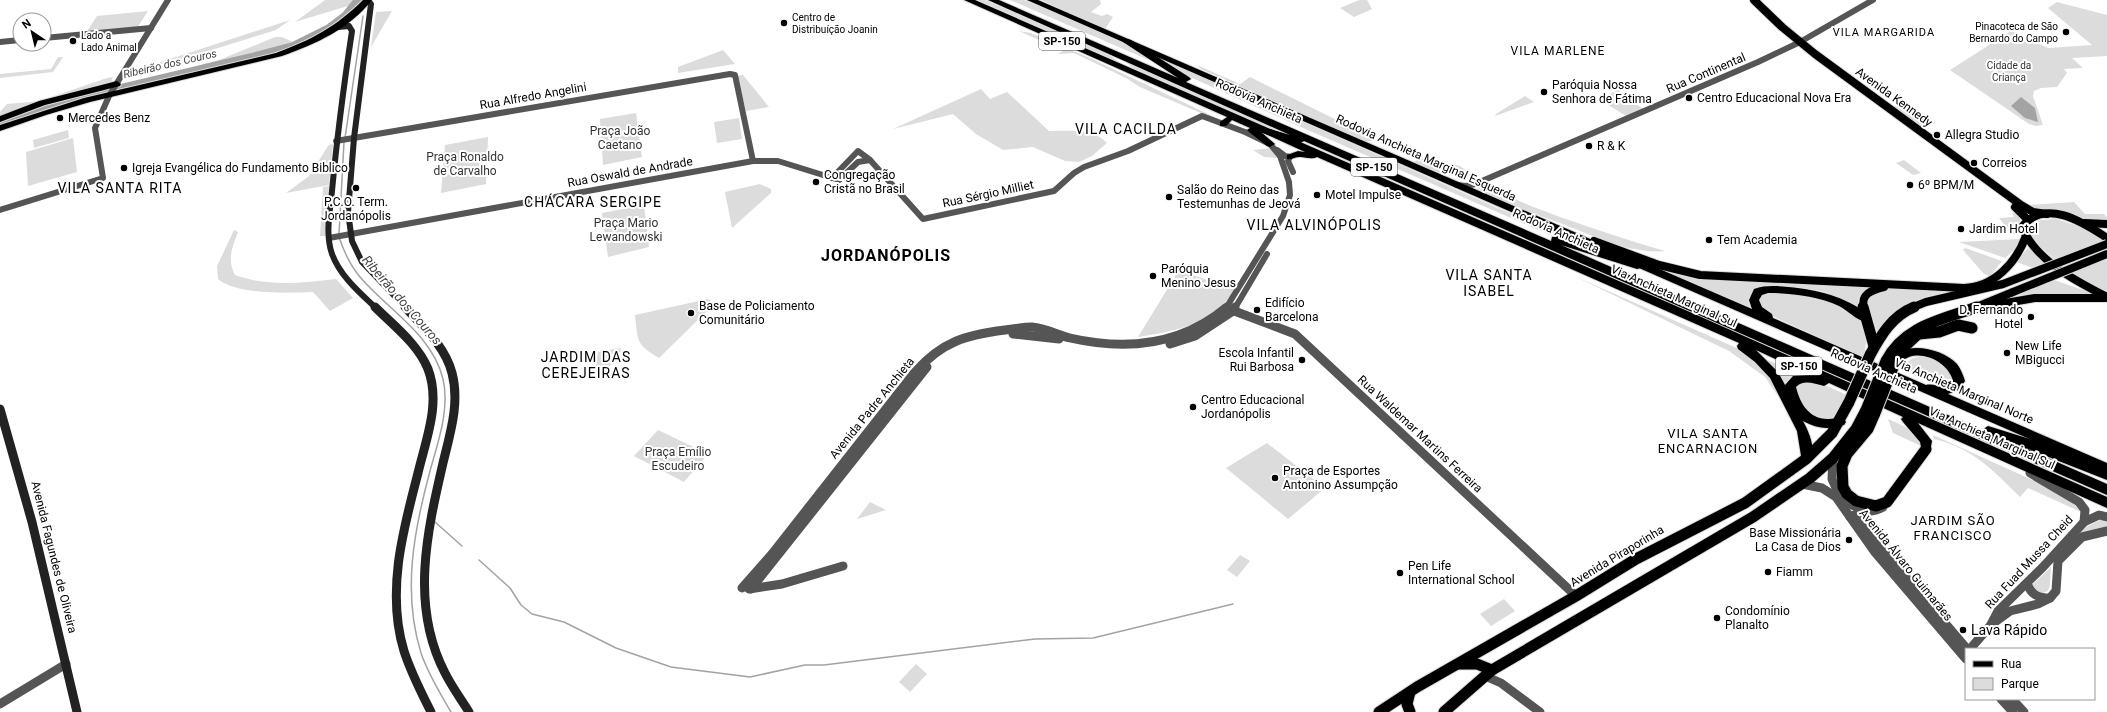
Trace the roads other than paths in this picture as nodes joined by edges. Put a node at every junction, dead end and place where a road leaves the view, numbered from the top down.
1 (168, 0) edge
2 (368, 0) edge
3 (968, 0) edge
4 (992, 0) edge
5 (1003, 0) edge
6 (1031, 0) edge
7 (1746, 0) edge
8 (1754, 0) edge
9 (1873, 0) edge
10 (338, 26) junction
11 (151, 28) junction
12 (52, 37) edge
13 (12, 41) edge
14 (0, 42) edge
15 (1128, 42) junction
16 (1797, 44) junction
17 (117, 85) junction
18 (1207, 89) junction
19 (111, 93) junction
20 (1212, 108) junction
21 (0, 119) edge
22 (1225, 122) junction
23 (0, 128) edge
24 (1263, 130) junction
25 (352, 138) junction
26 (337, 141) junction
27 (1272, 146) junction
28 (856, 153) junction
29 (1323, 156) junction
30 (1354, 158) junction
31 (870, 160) junction
32 (753, 161) junction
33 (1287, 161) junction
34 (854, 164) junction
35 (832, 178) junction
36 (1451, 183) junction
37 (1475, 184) junction
38 (1489, 200) junction
39 (0, 210) edge
40 (2047, 214) junction
41 (1523, 215) junction
42 (2027, 219) junction
43 (2084, 222) junction
44 (2107, 224) edge
45 (1490, 232) junction
46 (1536, 233) junction
47 (347, 235) junction
48 (2026, 236) junction
49 (332, 238) junction
50 (2107, 238) edge
51 (2107, 244) edge
52 (2107, 254) edge
53 (1637, 265) junction
54 (1896, 285) junction
55 (2107, 298) edge
56 (1230, 310) junction
57 (1970, 310) junction
58 (1865, 318) junction
59 (1946, 318) junction
60 (1972, 328) dead end
61 (1919, 334) junction
62 (1811, 340) junction
63 (1742, 346) junction
64 (1872, 350) junction
65 (1892, 362) junction
66 (1824, 382) junction
67 (1918, 387) junction
68 (0, 409) edge
69 (1871, 411) junction
70 (1907, 419) junction
71 (1840, 422) junction
72 (1981, 431) junction
73 (1857, 442) junction
74 (1926, 448) joint
75 (1833, 458) junction
76 (1806, 460) junction
77 (2107, 468) edge
78 (2030, 473) junction
79 (2107, 476) edge
80 (2107, 483) edge
81 (1802, 484) junction
82 (2107, 490) edge
83 (2107, 496) edge
84 (2107, 504) edge
85 (1856, 511) junction
86 (2107, 517) edge
87 (2084, 522) junction
88 (2107, 531) edge
89 (843, 566) dead end
90 (2027, 583) junction
91 (1576, 596) junction
92 (2050, 598) junction
93 (1990, 626) junction
94 (1970, 648) edge
95 (1965, 652) edge
96 (66, 664) junction
97 (1456, 665) junction
98 (1489, 673) junction
99 (1410, 692) junction
100 (2002, 700) edge
101 (2013, 700) edge
102 (0, 704) edge
103 (77, 712) edge
104 (431, 712) edge
105 (468, 712) edge
106 (1379, 712) edge
107 (1410, 712) edge
108 (1444, 712) edge
109 (1540, 712) edge
110 (2013, 712) edge
111 (2024, 712) edge

1 - 11 street
2 - 10 highway
2 - 25 main road
3 - 20 highway, SP-150
4 - 30 highway, Rodovia Anchieta / SP-150
5 - 18 highway, Rodovia Anchieta / SP-150
6 - 15 highway, Rodovia Anchieta Marginal Esquerda / SP-150
7 - 16 main road, Avenida Kennedy
8 - 16 main road, Avenida Kennedy
9 - 16 street, Rua Continental
10 - 19 highway
10 - 26 main road
11 - 12 street
11 - 17 street
13 - 14 street
15 - 18 highway
15 - 36 highway, Rodovia Anchieta Marginal Esquerda / SP-150
16 - 37 street, Rua Continental
16 - 40 main road, Avenida Kennedy
16 - 42 main road, Avenida Kennedy
17 - 19 street
17 - 21 highway
18 - 46 highway, Rodovia Anchieta / SP-150
19 - 23 highway
19 - 39 street
20 - 22 highway
20 - 24 highway, Via Anchieta Marginal Sul / SP-150
22 - 27 street
22 - 27 highway
22 - 31 street, Rua Sérgio Milliet
24 - 29 highway, Via Anchieta Marginal Sul / SP-150
24 - 30 highway
25 - 26 street, Rua Alfredo Angelini
25 - 32 street, Rua Alfredo Angelini
25 - 47 main road
26 - 49 main road
27 - 33 street, Avenida Padre Anchieta
28 - 31 street
28 - 34 street
28 - 35 street
29 - 33 highway
29 - 45 highway, Via Anchieta Marginal Sul / SP-150
30 - 72 highway, Rodovia Anchieta / SP-150
31 - 34 street
32 - 35 street, Rua Oswald de Andrade
32 - 47 street, Rua Oswald de Andrade
33 - 56 street, Avenida Padre Anchieta
34 - 35 street, Rua Oswald de Andrade
36 - 37 street, Rua Continental
36 - 38 highway, Rodovia Anchieta Marginal Esquerda / SP-150
37 - 38 street
38 - 41 highway, Rodovia Anchieta Marginal Esquerda / SP-150
40 - 42 main road
40 - 43 main road, Avenida Kennedy
41 - 53 highway, Rodovia Anchieta Marginal Esquerda / SP-150
41 - 54 main road
42 - 48 main road
43 - 44 main road
43 - 50 main road
45 - 63 highway
45 - 84 highway, Via Anchieta Marginal Sul / SP-150
46 - 53 highway
46 - 72 highway, Rodovia Anchieta / SP-150
47 - 49 street, Rua Oswald de Andrade
47 - 105 main road
48 - 54 main road
48 - 55 main road
49 - 104 main road
51 - 64 main road, Avenida Piraporinha, bridge
52 - 57 main road, bridge
53 - 62 highway, Rodovia Anchieta Marginal Esquerda / SP-150
54 - 58 main road
55 - 57 main road
56 - 89 street, Avenida Padre Anchieta
56 - 91 street, Rua Waldemar Martins Ferreira
57 - 59 main road
58 - 62 highway
58 - 64 main road
59 - 61 main road
59 - 65 main road
60 - 61 main road
61 - 65 main road
62 - 67 highway, Via Anchieta Marginal Norte / SP-150
63 - 66 highway
63 - 76 highway
64 - 71 main road, Avenida Piraporinha, bridge
65 - 67 highway
65 - 69 main road, bridge
66 - 70 highway
66 - 71 highway
67 - 77 highway, Via Anchieta Marginal Norte / SP-150
68 - 96 main road, Avenida Fagundes de Oliveira
69 - 73 main road
69 - 75 main road
70 - 74 highway
70 - 78 highway
71 - 76 main road, Avenida Piraporinha
72 - 79 highway
72 - 80 highway, Rodovia Anchieta / SP-150
72 - 82 highway, Rodovia Anchieta / SP-150
72 - 83 highway
73 - 75 main road
73 - 85 main road, Avenida Álvaro Guimarães
74 - 85 main road
75 - 81 main road
75 - 85 street, Avenida Álvaro Guimarães
76 - 91 main road, Avenida Piraporinha
78 - 84 highway
78 - 87 street, Rua Fuad Mussa Cheid
81 - 85 street, Avenida Álvaro Guimarães
81 - 98 main road
85 - 95 street, Avenida Álvaro Guimarães
86 - 87 street
87 - 90 street, Rua Fuad Mussa Cheid
88 - 92 street, Rua Fuad Mussa Cheid
90 - 92 street
90 - 93 street, Rua Fuad Mussa Cheid
91 - 97 main road, Avenida Piraporinha
92 - 93 street, Rua Fuad Mussa Cheid
93 - 94 street, Rua Fuad Mussa Cheid
96 - 102 street
96 - 103 main road, Avenida Fagundes de Oliveira
97 - 98 main road
97 - 99 main road, Avenida Piraporinha
98 - 108 main road
98 - 109 street
99 - 106 main road, Avenida Piraporinha
99 - 107 main road
100 - 110 street
101 - 111 street

